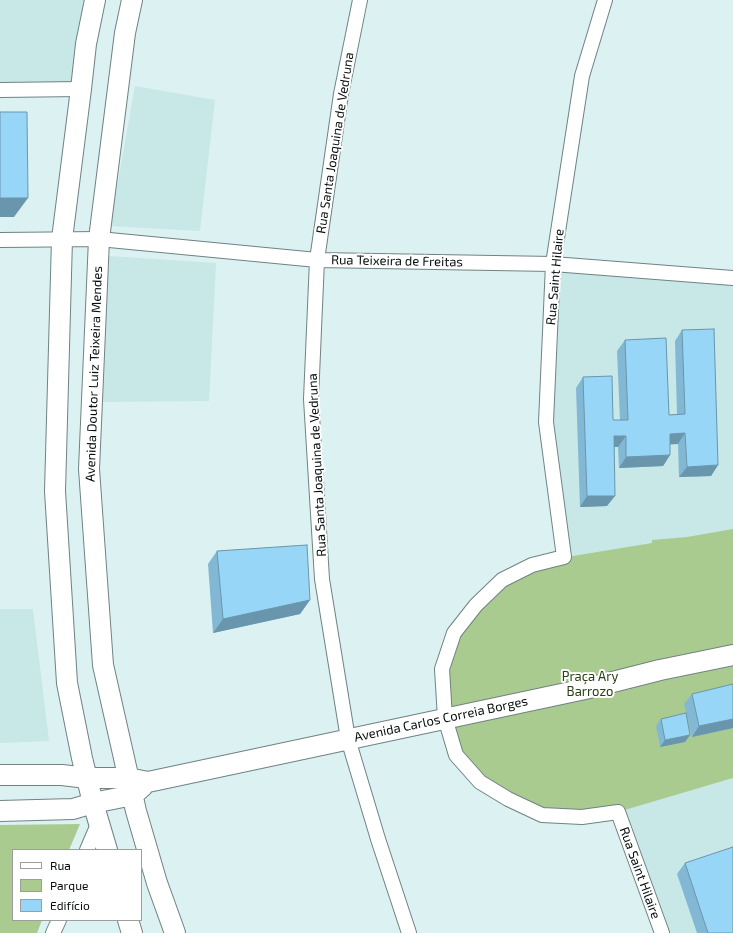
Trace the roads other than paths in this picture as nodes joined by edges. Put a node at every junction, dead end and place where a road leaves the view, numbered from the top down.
1 (95, 0) edge
2 (132, 0) edge
3 (360, 0) edge
4 (605, 0) edge
5 (82, 89) junction
6 (0, 90) edge
7 (62, 238) junction
8 (99, 239) junction
9 (0, 240) edge
10 (317, 260) junction
11 (553, 264) junction
12 (733, 278) edge
13 (733, 655) edge
14 (445, 718) junction
15 (348, 739) junction
16 (0, 775) edge
17 (87, 778) junction
18 (130, 787) junction
19 (93, 803) junction
20 (0, 811) edge
21 (99, 822) junction
22 (87, 849) edge
23 (107, 849) edge
24 (59, 921) edge
25 (128, 921) edge
26 (53, 933) edge
27 (132, 933) edge
28 (174, 933) edge
29 (409, 933) edge
30 (662, 933) edge

1 - 5 main road
2 - 8 main road, Avenida Doutor Luiz Teixeira Mendes
3 - 10 street, Rua Santa Joaquina de Vedruna
4 - 11 street, Rua Saint Hilaire
5 - 6 street
5 - 7 main road
7 - 8 street, Rua Teixeira de Freitas
7 - 9 street, Rua Teixeira de Freitas
7 - 17 main road
8 - 10 street, Rua Teixeira de Freitas
8 - 18 main road, Avenida Doutor Luiz Teixeira Mendes
10 - 11 street, Rua Teixeira de Freitas
10 - 15 street, Rua Santa Joaquina de Vedruna
11 - 12 street, Rua Teixeira de Freitas
11 - 14 street, Rua Saint Hilaire
13 - 14 main road, Avenida Carlos Correia Borges
14 - 15 main road, Avenida Carlos Correia Borges
14 - 30 street, Rua Saint Hilaire
15 - 18 main road, Avenida Carlos Correia Borges
15 - 29 street, Rua Santa Joaquina de Vedruna
16 - 17 main road, Avenida Carlos Correia Borges
17 - 18 main road, Avenida Carlos Correia Borges
17 - 19 main road
18 - 19 main road, Avenida Carlos Correia Borges
18 - 28 main road, Avenida Doutor Luiz Teixeira Mendes
19 - 20 main road, Avenida Carlos Correia Borges
19 - 21 main road
21 - 22 street
21 - 23 main road
24 - 26 street
25 - 27 main road

